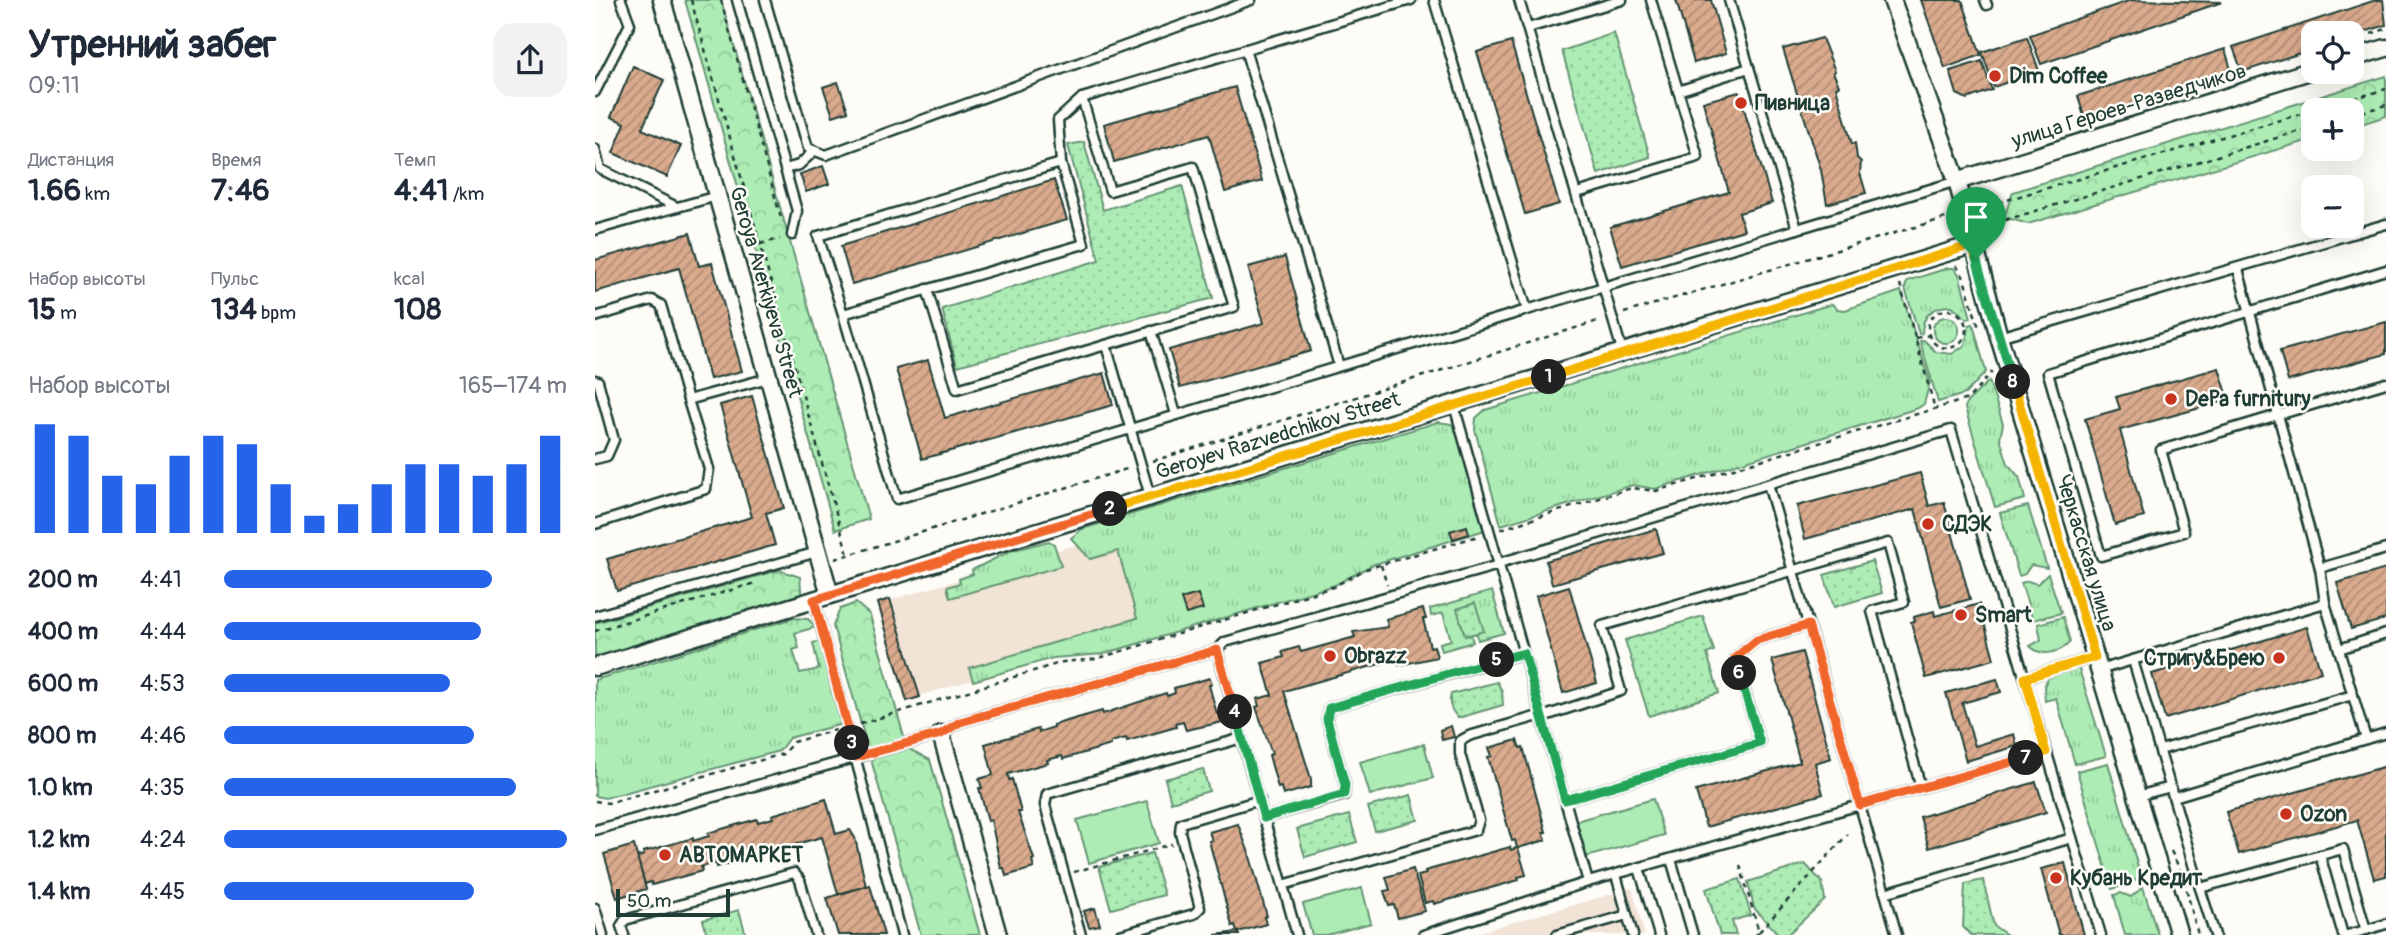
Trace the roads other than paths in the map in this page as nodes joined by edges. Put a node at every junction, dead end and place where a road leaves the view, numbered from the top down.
1 (621, 0) edge
2 (662, 0) edge
3 (737, 0) edge
4 (765, 0) edge
5 (1251, 0) edge
6 (1411, 0) edge
7 (1434, 0) edge
8 (1519, 0) edge
9 (1622, 0) edge
10 (1651, 0) edge
11 (1729, 0) edge
12 (1892, 0) edge
13 (1528, 28) junction
14 (2386, 48) edge
15 (1245, 49) junction
16 (2364, 54) edge
17 (1749, 68) junction
18 (2301, 74) edge
19 (1678, 91) junction
20 (595, 92) edge
21 (1082, 98) junction
22 (595, 149) edge
23 (813, 152) junction
24 (1061, 163) junction
25 (785, 169) junction
26 (1957, 181) junction
27 (1577, 194) junction
28 (717, 196) junction
29 (677, 207) junction
30 (2386, 224) edge
31 (1797, 229) junction
32 (595, 230) edge
33 (792, 235) road end
34 (1972, 245) junction
35 (2238, 269) junction
36 (2386, 270) edge
37 (1605, 286) junction
38 (927, 289) junction
39 (1527, 310) junction
40 (2250, 311) junction
41 (843, 314) junction
42 (595, 317) edge
43 (1151, 331) junction
44 (1999, 337) junction
45 (1106, 345) junction
46 (1623, 354) junction
47 (1339, 366) junction
48 (768, 378) junction
49 (595, 380) edge
50 (2386, 383) edge
51 (688, 400) junction
52 (1454, 405) junction
53 (1176, 414) junction
54 (2278, 415) junction
55 (1129, 428) junction
56 (595, 459) edge
57 (1768, 484) junction
58 (1150, 496) junction
59 (595, 524) edge
60 (2386, 549) edge
61 (819, 558) junction
62 (1499, 564) junction
63 (2320, 568) junction
64 (1793, 570) junction
65 (822, 597) junction
66 (2325, 603) junction
67 (595, 616) edge
68 (1808, 625) junction
69 (2386, 634) edge
70 (2339, 649) junction
71 (1217, 650) junction
72 (1524, 653) junction
73 (2133, 660) junction
74 (2097, 664) junction
75 (595, 667) edge
76 (2025, 678) junction
77 (2353, 695) junction
78 (1542, 716) junction
79 (2386, 733) edge
80 (941, 734) junction
81 (1242, 738) junction
82 (2366, 739) junction
83 (2160, 750) junction
84 (2046, 752) junction
85 (856, 757) junction
86 (2171, 787) junction
87 (1920, 788) junction
88 (2136, 796) junction
89 (2174, 797) junction
90 (1260, 800) junction
91 (1565, 800) junction
92 (1860, 805) junction
93 (1264, 818) junction
94 (595, 830) edge
95 (2072, 838) junction
96 (2320, 855) junction
97 (1671, 859) junction
98 (1639, 868) junction
99 (1616, 875) junction
100 (1588, 882) junction
101 (1283, 885) junction
102 (2200, 888) junction
103 (1885, 892) junction
104 (595, 908) edge
105 (1627, 915) junction
106 (2386, 924) edge
107 (2366, 930) junction
108 (603, 935) edge
109 (624, 935) edge
110 (816, 935) edge
111 (902, 935) edge
112 (997, 935) edge
113 (1081, 935) edge
114 (1120, 935) edge
115 (1297, 935) edge
116 (1423, 935) edge
117 (1557, 935) edge
118 (1633, 935) edge
119 (1658, 935) edge
120 (1693, 935) edge
121 (1897, 935) edge
122 (2101, 935) edge
123 (2179, 935) edge
124 (2215, 935) edge
125 (2345, 935) edge

1 - 20 lane
2 - 28 street, Geroya Averkiyeva Street
3 - 25 lane
4 - 23 lane
5 - 23 lane
6 - 15 lane
7 - 39 lane
8 - 13 lane
9 - 13 lane
10 - 19 lane
11 - 17 lane
12 - 26 street, Черкасская улица
13 - 27 lane
14 - 16 street
15 - 21 lane
15 - 47 lane
17 - 19 lane
17 - 31 lane
18 - 26 street, улица Героев-Разведчиков
19 - 27 lane
21 - 24 lane
21 - 43 lane
22 - 29 lane
23 - 25 lane
24 - 38 lane
24 - 41 lane
25 - 33 lane
26 - 31 lane
26 - 34 street, Черкасская улица
27 - 37 lane
28 - 29 lane
28 - 48 street, Geroya Averkiyeva Street
29 - 32 lane
30 - 35 lane
31 - 37 lane
34 - 44 street, Черкасская улица
34 - 46 street, Geroyev Razvedchikov Street
35 - 40 lane
35 - 44 lane
36 - 40 lane
37 - 39 lane
37 - 46 lane
38 - 41 lane
38 - 45 lane
39 - 47 lane
40 - 54 lane
40 - 54 lane
41 - 55 lane
42 - 51 lane
43 - 45 lane
43 - 53 lane
44 - 74 street, Черкасская улица
45 - 55 lane
46 - 52 street, Geroyev Razvedchikov Street
47 - 53 lane
48 - 51 lane
48 - 61 street, Geroya Averkiyeva Street
49 - 56 lane
50 - 54 lane
51 - 59 lane
52 - 58 street, Geroyev Razvedchikov Street
52 - 62 lane
53 - 55 lane
54 - 63 lane
55 - 58 lane
57 - 62 lane
57 - 64 lane
57 - 76 lane
58 - 65 street, Geroyev Razvedchikov Street
60 - 63 lane
61 - 65 street, Geroya Averkiyeva Street
61 - 67 lane
62 - 71 lane
62 - 72 lane
63 - 66 lane
64 - 68 lane
64 - 78 lane
64 - 87 lane
65 - 75 street, Geroyev Razvedchikov Street
65 - 85 lane
66 - 70 lane
66 - 73 lane
68 - 91 lane
68 - 92 lane
69 - 70 lane
70 - 77 lane
71 - 80 lane
71 - 81 lane
72 - 78 lane
72 - 93 lane
73 - 74 lane
73 - 83 lane
74 - 76 lane
74 - 88 street, Черкасская улица
76 - 84 lane
77 - 82 lane
77 - 83 lane
78 - 91 lane
78 - 101 lane
79 - 82 lane
80 - 85 lane
80 - 112 street
81 - 90 lane
81 - 113 lane
82 - 89 lane
83 - 86 lane
84 - 87 lane
84 - 95 lane
85 - 94 lane
85 - 111 lane
86 - 88 lane
86 - 89 lane
87 - 92 lane
88 - 123 street, Черкасская улица
89 - 102 lane
90 - 93 lane
90 - 114 lane
91 - 100 lane
92 - 97 lane
92 - 103 lane
93 - 101 lane
95 - 103 lane
95 - 122 lane
96 - 102 lane
96 - 107 lane
96 - 125 lane
97 - 98 lane
97 - 120 lane
98 - 99 lane
98 - 119 lane
99 - 100 lane
99 - 105 lane
100 - 116 lane
101 - 115 lane
102 - 124 lane
103 - 121 lane
104 - 108 lane
105 - 117 lane
105 - 118 lane
106 - 107 lane
107 - 125 lane
109 - 110 lane

